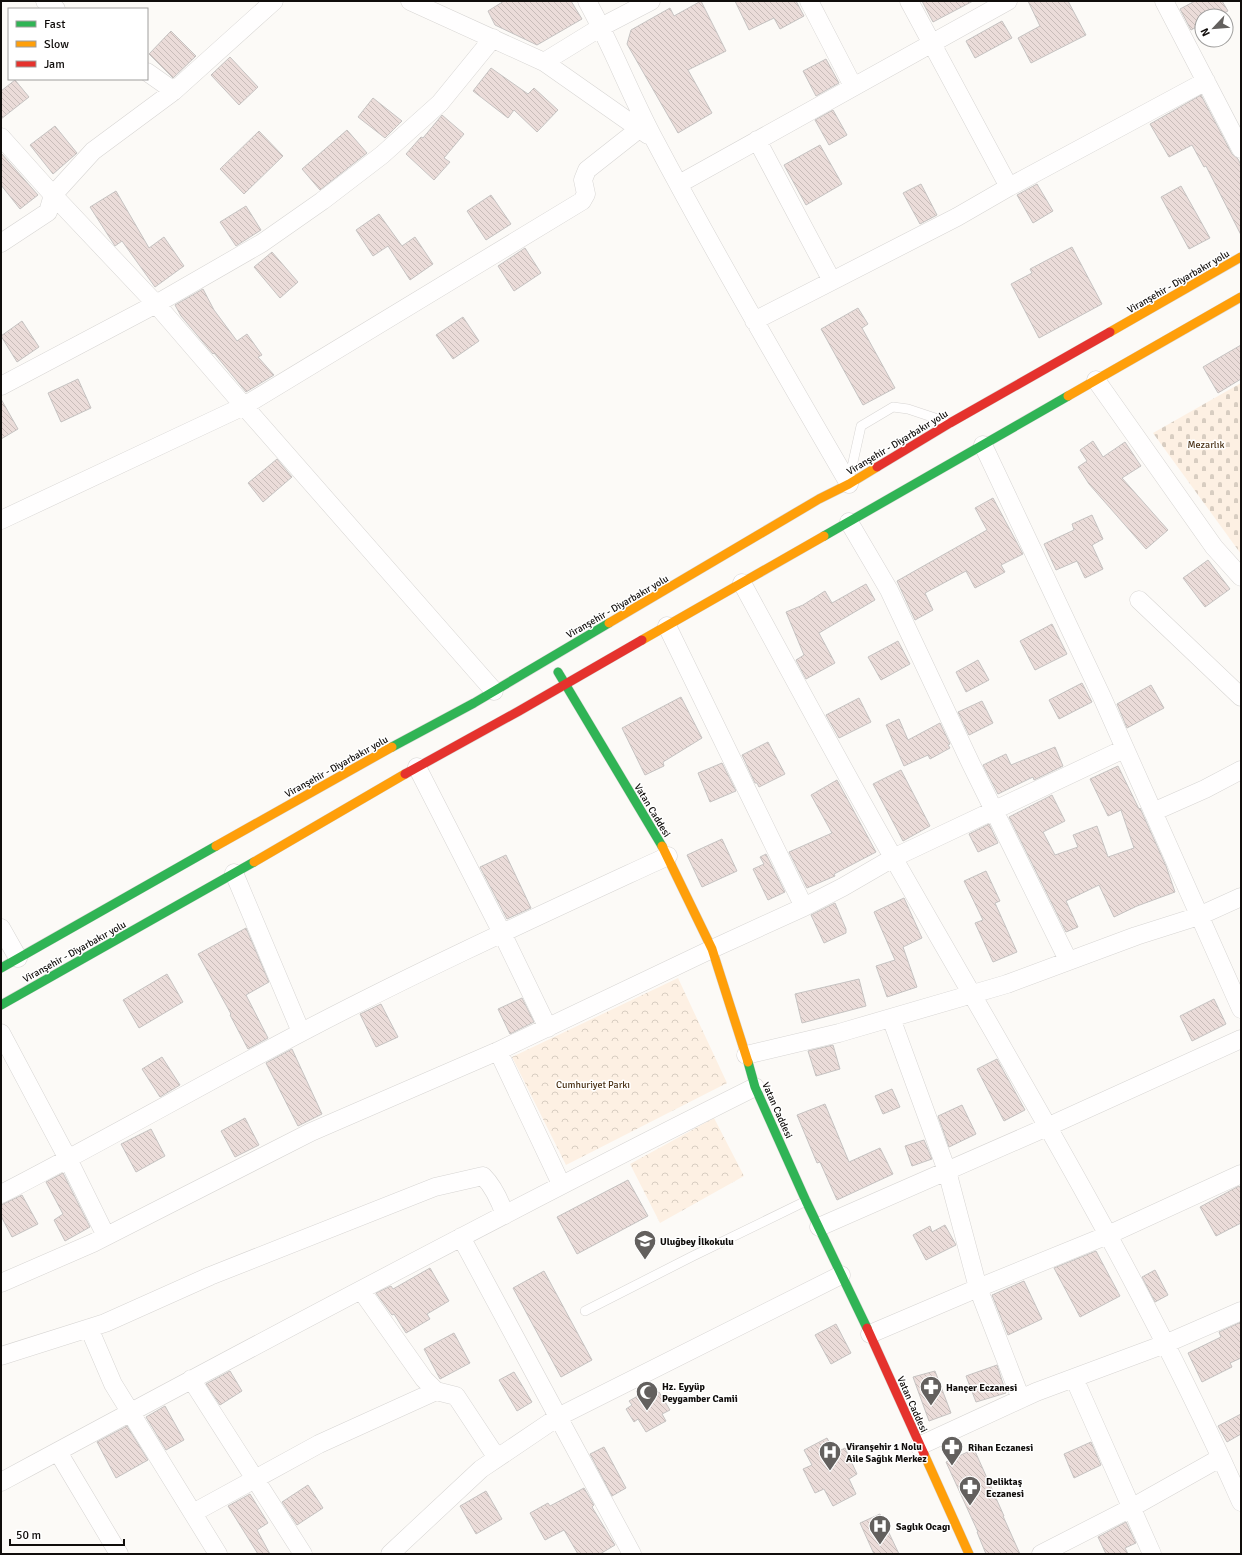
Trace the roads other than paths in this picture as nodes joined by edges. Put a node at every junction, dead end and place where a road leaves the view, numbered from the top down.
1 (45, 1) edge
2 (274, 1) edge
3 (587, 1) edge
4 (651, 1) edge
5 (809, 1) edge
6 (910, 1) edge
7 (1008, 1) edge
8 (1164, 1) edge
9 (414, 2) edge
10 (55, 8) edge
11 (601, 27) junction
12 (493, 38) junction
13 (932, 43) junction
14 (544, 62) junction
15 (148, 73) edge
16 (1206, 80) junction
17 (853, 86) junction
18 (174, 91) junction
19 (646, 134) junction
20 (1, 137) edge
21 (757, 140) junction
22 (1241, 149) edge
23 (679, 184) junction
24 (1009, 187) junction
25 (53, 195) junction
26 (1, 243) edge
27 (1241, 258) edge
28 (832, 281) junction
29 (1241, 297) edge
30 (156, 304) junction
31 (754, 321) junction
32 (1096, 380) junction
33 (1, 386) edge
34 (244, 406) junction
35 (950, 423) junction
36 (983, 445) junction
37 (849, 484) junction
38 (1, 520) edge
39 (849, 522) junction
40 (1241, 577) edge
41 (742, 583) junction
42 (1139, 600) dead end
43 (667, 626) junction
44 (550, 658) junction
45 (566, 684) junction
46 (494, 691) junction
47 (1241, 697) edge
48 (1124, 749) junction
49 (417, 767) junction
50 (1241, 770) edge
51 (995, 811) junction
52 (1153, 812) junction
53 (668, 856) junction
54 (893, 858) junction
55 (234, 873) junction
56 (1241, 897) edge
57 (804, 907) junction
58 (1199, 916) junction
59 (1, 928) edge
60 (502, 933) junction
61 (712, 949) junction
62 (18, 958) junction
63 (1068, 960) junction
64 (1, 968) edge
65 (972, 994) junction
66 (1, 1004) edge
67 (1241, 1009) edge
68 (891, 1018) junction
69 (548, 1028) junction
70 (301, 1032) junction
71 (1, 1033) edge
72 (1241, 1039) edge
73 (498, 1051) junction
74 (746, 1055) junction
75 (755, 1087) junction
76 (1047, 1127) junction
77 (68, 1159) junction
78 (947, 1171) junction
79 (1241, 1174) edge
80 (561, 1184) junction
81 (1, 1194) edge
82 (806, 1200) junction
83 (506, 1215) junction
84 (819, 1227) junction
85 (1108, 1235) junction
86 (106, 1236) junction
87 (461, 1237) junction
88 (841, 1275) junction
89 (1, 1283) edge
90 (978, 1288) junction
91 (361, 1290) junction
92 (585, 1311) dead end
93 (1241, 1311) edge
94 (89, 1328) junction
95 (870, 1334) junction
96 (1165, 1344) junction
97 (1, 1356) edge
98 (1074, 1378) junction
99 (191, 1379) junction
100 (436, 1390) junction
101 (1021, 1399) junction
102 (130, 1412) junction
103 (558, 1417) junction
104 (919, 1446) junction
105 (58, 1452) junction
106 (497, 1458) junction
107 (1220, 1458) junction
108 (256, 1478) junction
109 (1, 1482) edge
110 (1239, 1492) edge
111 (1132, 1508) junction
112 (193, 1513) junction
113 (119, 1554) edge
114 (218, 1554) edge
115 (303, 1554) edge
116 (390, 1554) edge
117 (632, 1554) edge
118 (969, 1554) edge
119 (1041, 1554) edge
120 (1152, 1554) edge

1 - 10 street
2 - 18 street
3 - 11 street
4 - 11 street
5 - 17 street
6 - 13 street
7 - 13 street
8 - 16 street
9 - 12 street
11 - 14 street
11 - 19 street
12 - 14 street
12 - 30 street
13 - 17 street
13 - 24 street
14 - 19 street
15 - 18 street
16 - 22 street
16 - 24 street
17 - 21 street
18 - 25 street
19 - 23 street
19 - 34 street
20 - 25 street
21 - 23 street
21 - 28 street
23 - 31 street
24 - 28 street
25 - 26 street
25 - 30 street
27 - 35 main road, Viranşehir - Diyarbakır yolu
28 - 31 street
29 - 32 main road, Viranşehir - Diyarbakır yolu
30 - 33 street
30 - 34 street
31 - 37 street
32 - 36 main road, Viranşehir - Diyarbakır yolu
32 - 40 street
34 - 38 street
34 - 46 street
35 - 37 main road, Viranşehir - Diyarbakır yolu
35 - 37 lane
36 - 39 main road, Viranşehir - Diyarbakır yolu
36 - 48 street
37 - 44 main road, Viranşehir - Diyarbakır yolu
39 - 41 main road, Viranşehir - Diyarbakır yolu
39 - 51 street
41 - 43 main road, Viranşehir - Diyarbakır yolu
41 - 54 street
42 - 47 street
43 - 45 main road, Viranşehir - Diyarbakır yolu
43 - 57 street
44 - 45 main road, Vatan Caddesi
44 - 46 main road, Viranşehir - Diyarbakır yolu
45 - 49 main road, Viranşehir - Diyarbakır yolu
45 - 53 main road, Vatan Caddesi
46 - 62 main road, Viranşehir - Diyarbakır yolu
48 - 51 street
48 - 52 street
49 - 55 main road, Viranşehir - Diyarbakır yolu
49 - 60 street
50 - 52 street
51 - 54 street
51 - 63 street
52 - 58 street
53 - 60 street
53 - 61 main road, Vatan Caddesi
54 - 57 street
54 - 65 street
55 - 66 main road, Viranşehir - Diyarbakır yolu
55 - 70 street
56 - 58 street
57 - 61 street
58 - 63 street
58 - 67 street
59 - 62 street
60 - 69 street
60 - 70 street
61 - 69 street
61 - 74 main road, Vatan Caddesi
62 - 64 main road, Viranşehir - Diyarbakır yolu
63 - 65 street
65 - 68 street
65 - 76 street
68 - 74 street
68 - 78 street
69 - 73 street
70 - 77 street
71 - 77 street
72 - 76 street
73 - 80 street
73 - 86 street
74 - 75 main road, Vatan Caddesi
75 - 80 street
75 - 82 main road, Vatan Caddesi
76 - 78 street
76 - 85 street
77 - 81 street
77 - 86 street
78 - 84 street
78 - 90 street
79 - 85 street
80 - 83 street
82 - 84 main road, Vatan Caddesi
82 - 92 lane
83 - 87 street
83 - 94 street
84 - 88 main road, Vatan Caddesi
85 - 90 street
85 - 96 street
86 - 89 street
87 - 91 street
87 - 103 street
88 - 95 main road, Vatan Caddesi
88 - 103 street
90 - 95 street
90 - 101 street
91 - 99 street
91 - 100 street
93 - 96 street
94 - 97 street
94 - 102 street
95 - 104 main road, Vatan Caddesi
96 - 98 street
96 - 107 street
98 - 101 street
98 - 111 street
99 - 102 street
99 - 108 street
100 - 106 street
100 - 108 street
101 - 104 street
102 - 105 street
102 - 112 street
103 - 106 street
103 - 117 street
104 - 118 main road, Vatan Caddesi
105 - 109 street
105 - 113 street
106 - 116 street
107 - 110 street
107 - 111 street
108 - 112 street
108 - 115 street
111 - 119 street
111 - 120 street
112 - 114 street

